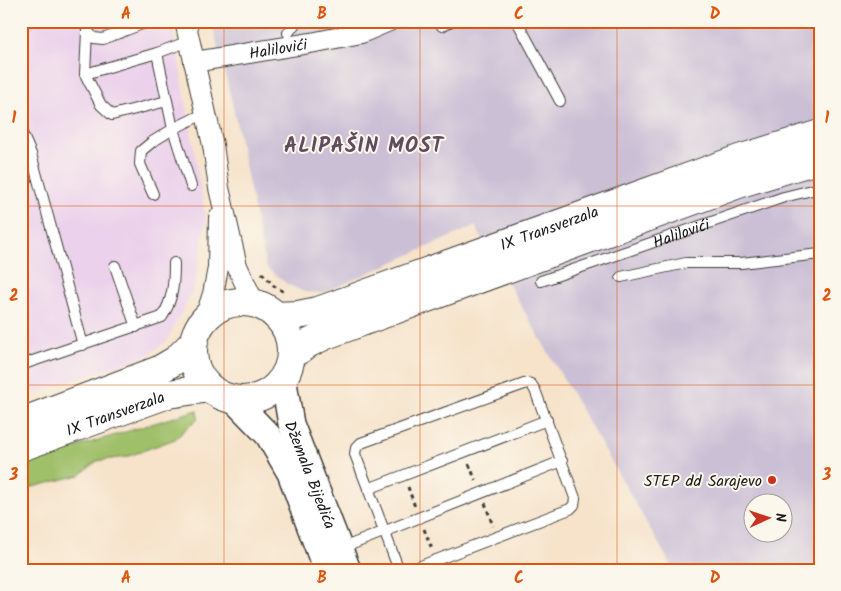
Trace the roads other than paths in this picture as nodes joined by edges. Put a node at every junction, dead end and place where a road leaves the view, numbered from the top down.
1 (115, 21) edge
2 (150, 21) edge
3 (185, 21) edge
4 (297, 21) edge
5 (389, 21) edge
6 (517, 21) edge
7 (89, 26) edge
8 (288, 33) dead end
9 (120, 34) junction
10 (189, 41) junction
11 (157, 54) junction
12 (194, 62) junction
13 (85, 74) junction
14 (167, 100) junction
15 (560, 101) dead end
16 (206, 114) junction
17 (173, 129) junction
18 (21, 131) edge
19 (820, 134) edge
20 (787, 156) junction
21 (820, 158) edge
22 (191, 186) dead end
23 (219, 188) junction
24 (820, 188) edge
25 (153, 194) dead end
26 (820, 254) edge
27 (174, 263) dead end
28 (115, 266) dead end
29 (621, 276) dead end
30 (541, 281) dead end
31 (272, 304) junction
32 (205, 318) junction
33 (136, 327) junction
34 (194, 343) junction
35 (84, 345) junction
36 (21, 365) edge
37 (287, 367) junction
38 (222, 394) junction
39 (547, 420) junction
40 (21, 422) edge
41 (21, 447) edge
42 (562, 461) junction
43 (368, 489) junction
44 (384, 531) junction
45 (344, 559) edge
46 (326, 570) edge
47 (399, 570) edge
48 (410, 570) edge

1 - 9 lane
2 - 9 lane
3 - 10 street
4 - 8 lane
5 - 12 street, Halilovići
6 - 15 lane
7 - 9 lane
7 - 13 lane
10 - 11 lane
10 - 12 street
11 - 13 lane
11 - 14 lane
12 - 16 street
13 - 14 lane
14 - 17 lane
16 - 17 lane
16 - 23 street
17 - 22 lane
17 - 25 lane
18 - 35 lane
19 - 20 main road, IX Transverzala
20 - 21 main road, IX Transverzala
20 - 31 main road, IX Transverzala
20 - 37 main road, IX Transverzala
23 - 31 street
23 - 32 street
24 - 30 lane, Halilovići
26 - 29 lane
27 - 33 lane
28 - 33 lane
31 - 32 main road
31 - 37 main road
32 - 34 main road
33 - 35 lane
34 - 38 main road
34 - 40 main road, IX Transverzala
35 - 36 lane
37 - 38 main road
37 - 45 street, Džemala Bijedića
38 - 41 main road, IX Transverzala
38 - 46 street, Džemala Bijedića
39 - 42 lane
39 - 43 lane
39 - 43 lane
42 - 44 lane
42 - 48 lane
43 - 44 lane
44 - 45 lane
44 - 47 lane

